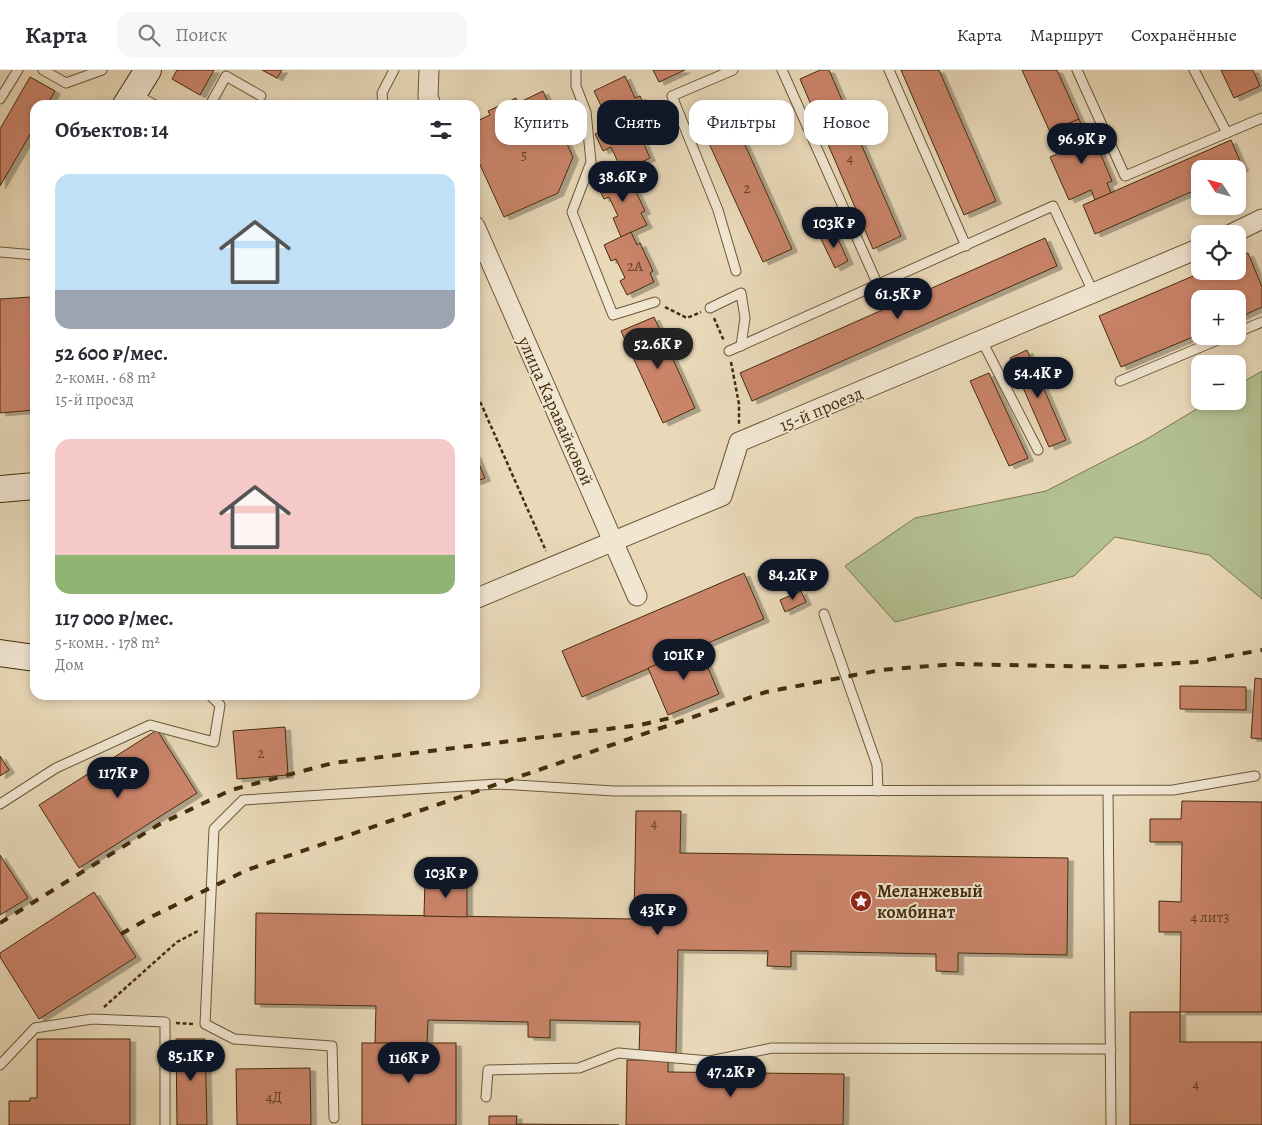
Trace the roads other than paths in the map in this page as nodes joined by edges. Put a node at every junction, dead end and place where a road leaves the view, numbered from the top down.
1 (18, 70) edge
2 (43, 70) edge
3 (102, 70) edge
4 (148, 70) edge
5 (394, 70) edge
6 (429, 70) edge
7 (576, 70) edge
8 (733, 70) edge
9 (782, 70) edge
10 (889, 70) edge
11 (1077, 70) edge
12 (1194, 70) edge
13 (261, 96) dead end
14 (0, 99) edge
15 (138, 100) edge
16 (213, 100) edge
17 (382, 100) edge
18 (429, 100) edge
19 (1262, 118) edge
20 (1227, 133) junction
21 (1262, 219) edge
22 (1246, 227) edge
23 (480, 237) edge
24 (966, 246) junction
25 (1191, 252) edge
26 (1, 254) edge
27 (30, 255) edge
28 (736, 271) dead end
29 (876, 283) junction
30 (1094, 294) junction
31 (655, 302) road end
32 (710, 308) road end
33 (1262, 322) edge
34 (1246, 329) edge
35 (982, 341) junction
36 (1206, 345) edge
37 (741, 346) junction
38 (729, 352) road end
39 (1120, 382) dead end
40 (1038, 450) dead end
41 (30, 486) edge
42 (0, 489) edge
43 (612, 541) junction
44 (637, 596) dead end
45 (480, 597) edge
46 (824, 614) dead end
47 (0, 653) edge
48 (30, 657) edge
49 (215, 700) edge
50 (1255, 776) dead end
51 (878, 791) junction
52 (1108, 791) junction
53 (0, 804) edge
54 (1111, 1049) junction
55 (0, 1065) edge
56 (486, 1097) dead end
57 (334, 1118) dead end
58 (165, 1125) edge
59 (1111, 1125) edge

1 - 14 lane
2 - 3 lane
4 - 15 main road
5 - 17 lane
6 - 18 street
7 - 31 lane
8 - 28 lane
9 - 29 lane
10 - 24 lane
11 - 20 lane
12 - 20 lane
13 - 16 lane
19 - 20 lane
21 - 22 street
23 - 43 street, улица Каравайковой
24 - 29 lane
24 - 30 lane
25 - 30 street, 15-й проезд
26 - 27 lane
29 - 37 lane
30 - 35 street, 15-й проезд
32 - 37 lane
33 - 34 lane
35 - 40 lane
35 - 43 street, 15-й проезд
36 - 39 lane
37 - 38 lane
41 - 42 main road
43 - 44 street, улица Каравайковой
43 - 45 street
46 - 51 lane
47 - 48 main road
49 - 53 lane
50 - 52 lane
51 - 52 lane
51 - 57 lane
52 - 54 lane
54 - 56 lane
54 - 59 lane
55 - 58 lane

